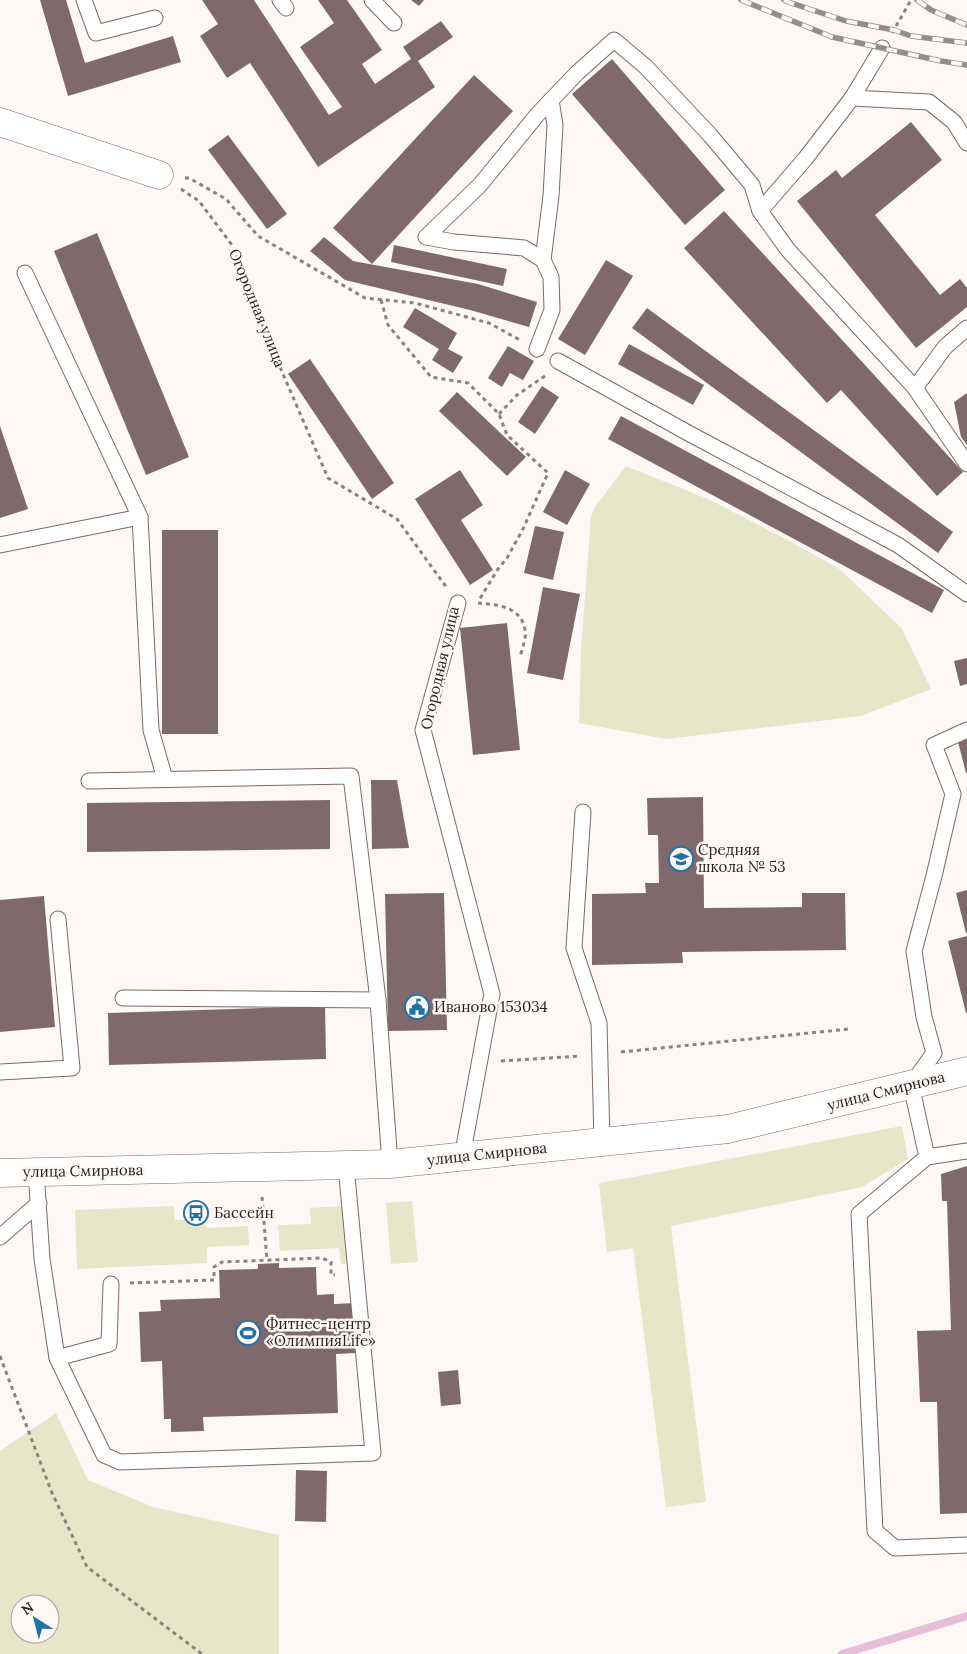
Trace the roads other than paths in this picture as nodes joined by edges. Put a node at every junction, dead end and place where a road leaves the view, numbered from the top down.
1 (84, 0) edge
2 (372, 0) edge
3 (155, 18) dead end
4 (394, 23) dead end
5 (882, 48) road end
6 (852, 98) junction
7 (551, 100) junction
8 (0, 122) edge
9 (967, 143) edge
10 (159, 175) road end
11 (760, 211) junction
12 (544, 260) junction
13 (25, 273) dead end
14 (967, 328) edge
15 (537, 349) road end
16 (558, 361) road end
17 (915, 388) junction
18 (967, 464) edge
19 (140, 517) junction
20 (0, 545) edge
21 (967, 594) edge
22 (458, 602) road end
23 (967, 730) edge
24 (165, 779) junction
25 (89, 781) dead end
26 (583, 812) dead end
27 (58, 919) dead end
28 (123, 998) dead end
29 (378, 1000) junction
30 (967, 1071) edge
31 (0, 1072) edge
32 (911, 1085) junction
33 (602, 1142) junction
34 (967, 1151) edge
35 (462, 1157) junction
36 (927, 1157) junction
37 (390, 1164) junction
38 (346, 1166) junction
39 (36, 1172) junction
40 (0, 1173) edge
41 (39, 1203) junction
42 (0, 1238) edge
43 (111, 1284) road end
44 (57, 1358) junction
45 (967, 1545) edge

1 - 3 lane
2 - 4 lane
5 - 6 lane
6 - 9 lane
6 - 11 lane
7 - 11 lane
7 - 12 lane
7 - 12 lane
8 - 10 main road
11 - 17 lane
12 - 15 lane
13 - 19 lane
14 - 17 lane
16 - 21 lane
17 - 18 lane
19 - 20 lane
19 - 24 lane
22 - 35 lane, Огородная улица
23 - 32 lane
24 - 25 lane
24 - 29 lane
26 - 33 lane
27 - 31 lane
28 - 29 lane
29 - 37 lane
30 - 32 main road, улица Смирнова
32 - 33 main road, улица Смирнова
32 - 36 lane
33 - 35 main road, улица Смирнова
34 - 36 lane
35 - 37 main road, улица Смирнова
36 - 45 lane
37 - 38 main road, улица Смирнова
38 - 39 main road, улица Смирнова
38 - 44 lane
39 - 40 main road, улица Смирнова
39 - 41 lane
41 - 42 lane
41 - 44 lane
43 - 44 lane

